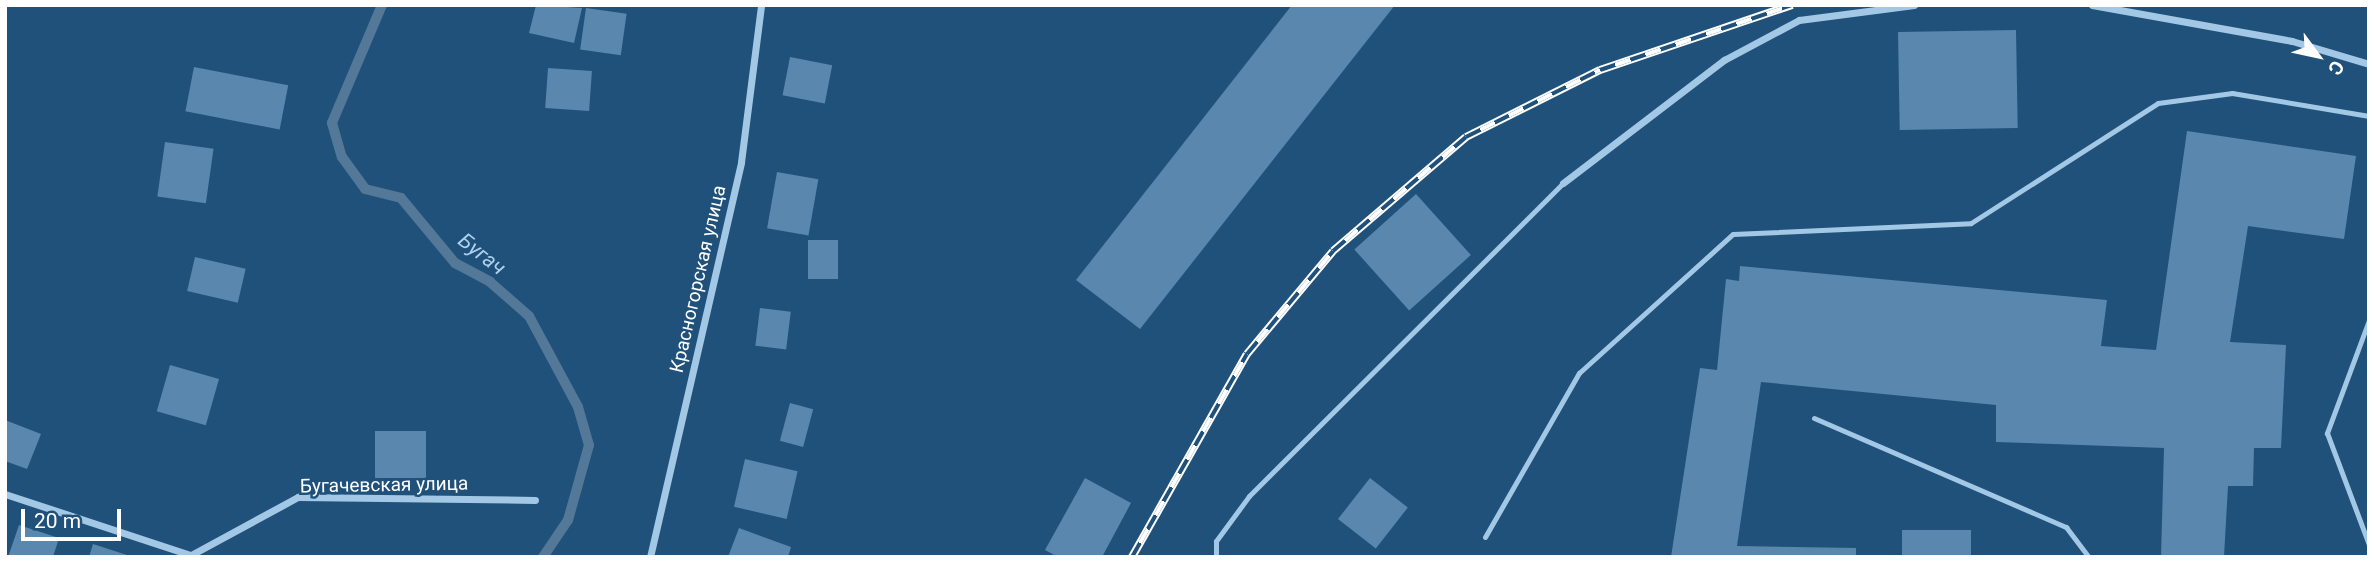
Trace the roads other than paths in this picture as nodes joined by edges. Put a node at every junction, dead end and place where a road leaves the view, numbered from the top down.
1 (761, 5) edge
2 (1914, 5) edge
3 (2092, 5) edge
4 (2369, 64) edge
5 (2369, 116) edge
6 (1563, 183) joint
7 (2369, 320) edge
8 (1814, 418) dead end
9 (5, 494) edge
10 (535, 500) dead end
11 (1485, 537) dead end
12 (2369, 545) edge
13 (650, 557) edge
14 (1216, 557) edge
15 (2090, 557) edge

1 - 13 street, Красногорская улица
2 - 6 street
3 - 4 street
5 - 11 lane
6 - 14 lane
7 - 12 lane
8 - 15 lane
9 - 10 street, Бугачевская улица

